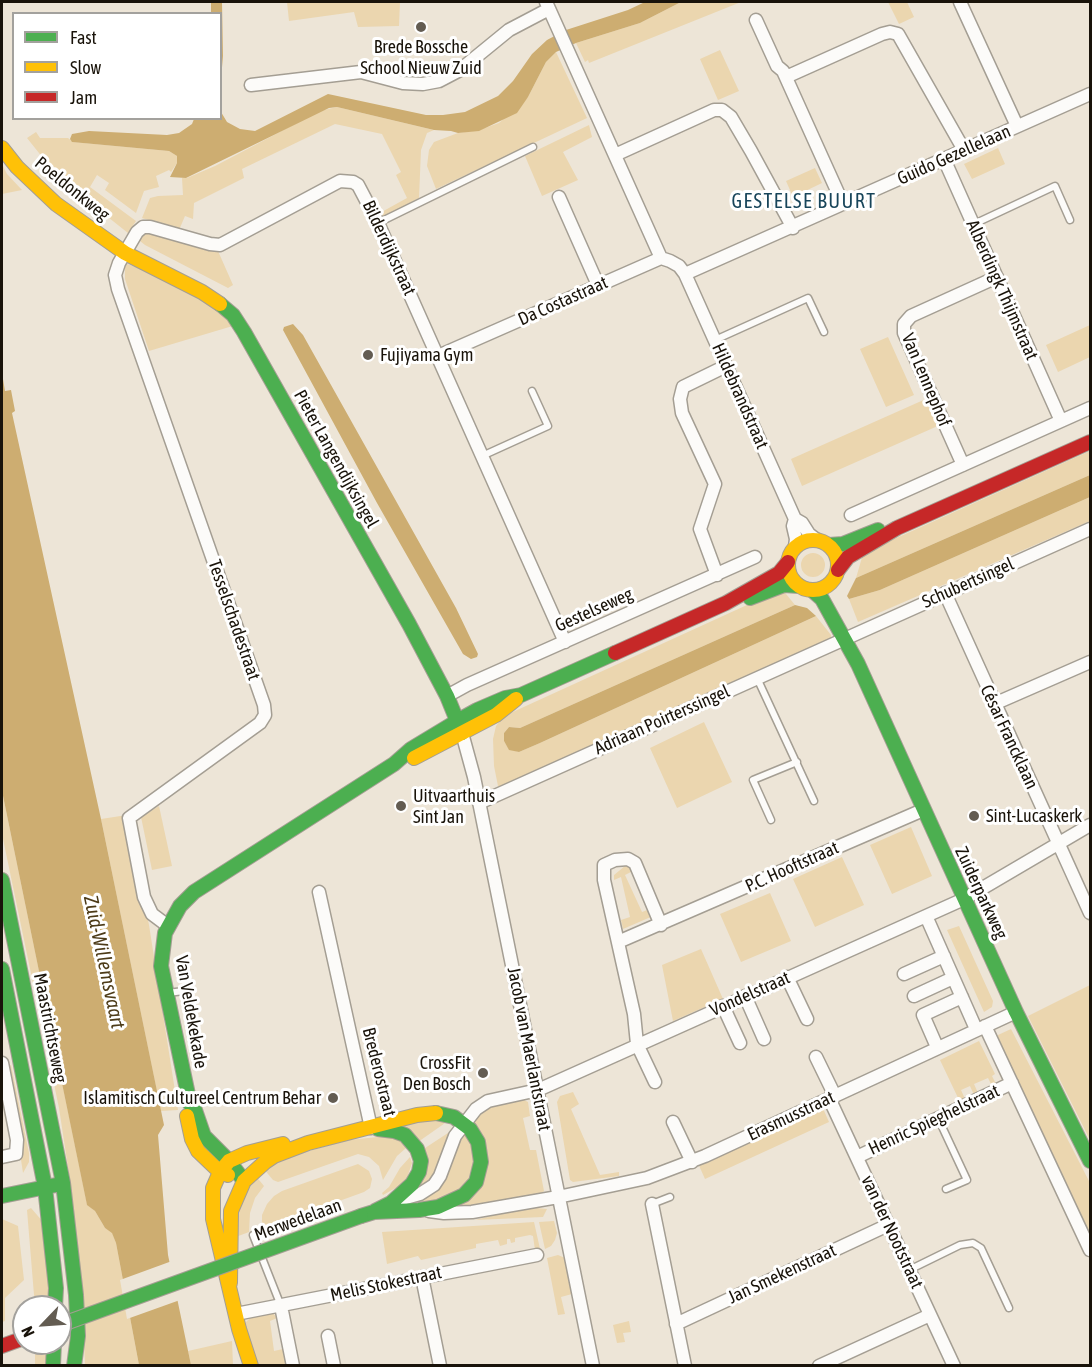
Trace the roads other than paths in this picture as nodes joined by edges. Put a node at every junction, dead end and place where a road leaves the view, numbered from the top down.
1 (960, 2) edge
2 (548, 5) edge
3 (756, 20) dead end
4 (786, 77) junction
5 (251, 85) dead end
6 (1090, 94) edge
7 (1017, 126) junction
8 (533, 147) dead end
9 (2, 148) edge
10 (964, 150) junction
11 (615, 155) junction
12 (944, 159) junction
13 (559, 197) dead end
14 (843, 204) junction
15 (1070, 220) dead end
16 (378, 223) junction
17 (973, 224) junction
18 (793, 228) junction
19 (125, 253) junction
20 (661, 258) junction
21 (685, 274) junction
22 (997, 277) junction
23 (598, 285) junction
24 (824, 332) dead end
25 (715, 340) junction
26 (438, 356) junction
27 (726, 366) junction
28 (532, 391) dead end
29 (1090, 408) edge
30 (1060, 421) junction
31 (1090, 442) edge
32 (482, 456) junction
33 (963, 465) junction
34 (851, 515) dead end
35 (795, 519) junction
36 (897, 528) junction
37 (1090, 529) edge
38 (823, 542) junction
39 (795, 547) junction
40 (755, 557) dead end
41 (788, 562) junction
42 (717, 575) junction
43 (836, 575) junction
44 (806, 588) junction
45 (945, 593) junction
46 (726, 603) junction
47 (845, 638) junction
48 (565, 642) junction
49 (1090, 662) edge
50 (757, 677) junction
51 (447, 696) junction
52 (994, 704) junction
53 (460, 726) junction
54 (797, 762) junction
55 (814, 801) dead end
56 (479, 802) junction
57 (923, 810) junction
58 (771, 820) dead end
59 (1090, 825) edge
60 (1059, 845) junction
61 (2, 880) edge
62 (319, 892) dead end
63 (964, 899) junction
64 (1090, 913) edge
65 (926, 916) junction
66 (661, 925) junction
67 (168, 926) junction
68 (618, 942) junction
69 (944, 957) junction
70 (2, 969) edge
71 (904, 974) dead end
72 (787, 977) junction
73 (953, 978) junction
74 (191, 990) dead end
75 (166, 994) junction
76 (745, 996) junction
77 (914, 996) dead end
78 (962, 997) junction
79 (723, 1006) junction
80 (1016, 1012) junction
81 (807, 1019) dead end
82 (981, 1028) junction
83 (764, 1039) dead end
84 (740, 1043) dead end
85 (637, 1044) junction
86 (937, 1047) junction
87 (816, 1057) dead end
88 (2, 1063) edge
89 (655, 1082) dead end
90 (1012, 1083) junction
91 (538, 1090) junction
92 (832, 1097) junction
93 (938, 1118) junction
94 (673, 1122) dead end
95 (464, 1124) junction
96 (371, 1128) junction
97 (308, 1143) junction
98 (2, 1157) edge
99 (857, 1157) junction
100 (1090, 1161) edge
101 (692, 1162) junction
102 (225, 1167) junction
103 (244, 1181) junction
104 (63, 1184) junction
105 (45, 1187) junction
106 (946, 1189) dead end
107 (2, 1196) edge
108 (558, 1197) junction
109 (670, 1197) dead end
110 (391, 1203) junction
111 (652, 1204) joint
112 (419, 1210) junction
113 (367, 1214) junction
114 (888, 1225) junction
115 (254, 1234) dead end
116 (1090, 1250) edge
117 (537, 1255) dead end
118 (909, 1270) junction
119 (422, 1277) junction
120 (230, 1283) junction
121 (56, 1295) edge
122 (281, 1306) junction
123 (1009, 1308) dead end
124 (236, 1314) junction
125 (930, 1315) junction
126 (72, 1321) edge
127 (676, 1324) junction
128 (239, 1329) junction
129 (328, 1336) dead end
130 (840, 1361) edge
131 (74, 1365) edge
132 (238, 1365) edge
133 (251, 1365) edge
134 (293, 1365) edge
135 (334, 1365) edge
136 (440, 1365) edge
137 (593, 1365) edge
138 (685, 1365) edge
139 (819, 1365) edge
140 (954, 1365) edge

1 - 7 street
2 - 5 street
2 - 11 street
3 - 4 street
4 - 10 street
4 - 14 street
6 - 7 street, Guido Gezellelaan
7 - 10 street, Guido Gezellelaan
8 - 16 lane
9 - 19 main road, Poeldonkweg
10 - 12 street, Guido Gezellelaan
11 - 18 street
11 - 20 street
12 - 14 street, Guido Gezellelaan
12 - 17 street, Alberdingk Thijmstraat
13 - 23 street
14 - 18 street, Guido Gezellelaan
15 - 17 lane
16 - 19 street, Bilderdijkstraat
16 - 26 street, Bilderdijkstraat
17 - 22 street, Alberdingk Thijmstraat
18 - 21 street, Guido Gezellelaan
19 - 51 main road, Pieter Langendijksingel
19 - 67 street, Tesselschadestraat
20 - 21 street
20 - 23 street, Da Costastraat
21 - 25 street, Hildebrandstraat
22 - 30 street, Alberdingk Thijmstraat
22 - 33 street, Van Lennephof
23 - 26 street, Da Costastraat
24 - 25 lane
25 - 27 street, Hildebrandstraat
26 - 32 street, Bilderdijkstraat
27 - 35 street, Hildebrandstraat
27 - 42 street
28 - 32 lane
29 - 30 street
30 - 33 street
31 - 36 main road
32 - 48 street, Bilderdijkstraat
33 - 34 street
35 - 38 street, Hildebrandstraat
35 - 39 street, Hildebrandstraat
36 - 38 main road
36 - 43 main road
37 - 45 street, Schubertsingel
38 - 39 main road
38 - 43 main road
39 - 41 main road
40 - 42 street, Gestelseweg
41 - 44 main road
41 - 46 main road
42 - 48 street, Gestelseweg
43 - 44 main road
43 - 47 main road, Zuiderparkweg
44 - 46 main road
44 - 47 main road, Zuiderparkweg
45 - 47 street, Schubertsingel
45 - 52 street, César Francklaan
46 - 53 main road
47 - 50 street, Adriaan Poirterssingel
47 - 57 main road, Zuiderparkweg
48 - 51 street, Gestelseweg
49 - 52 street
50 - 54 lane
50 - 56 street, Adriaan Poirterssingel
51 - 53 main road, Pieter Langendijksingel
52 - 60 street, César Francklaan
53 - 56 street, Jacob van Maerlantstraat
53 - 67 main road
54 - 55 lane
54 - 58 lane
56 - 91 street, Jacob van Maerlantstraat
57 - 63 main road, Zuiderparkweg
57 - 66 street, P.C. Hooftstraat
59 - 60 street, Vondelstraat
60 - 63 street, Vondelstraat
60 - 64 street, César Francklaan
61 - 104 main road, Maastrichtseweg
62 - 96 street, Brederostraat
63 - 65 street, Vondelstraat
63 - 80 main road, Zuiderparkweg
65 - 69 street
65 - 72 street, Vondelstraat
66 - 68 street, P.C. Hooftstraat
66 - 68 street
67 - 75 main road, Van Veldekekade
68 - 85 street
69 - 71 street
69 - 73 street
70 - 105 main road, Maastrichtseweg
72 - 76 street, Vondelstraat
72 - 81 street
73 - 77 street
73 - 78 street
74 - 75 lane
75 - 102 main road, Van Veldekekade
76 - 79 street, Vondelstraat
76 - 83 street
78 - 82 street
78 - 86 street
79 - 84 street
79 - 85 street, Vondelstraat
80 - 82 street, Erasmusstraat
80 - 100 main road, Zuiderparkweg
82 - 86 street, Erasmusstraat
82 - 90 street
85 - 89 street
85 - 91 street, Vondelstraat
86 - 92 street, Erasmusstraat
87 - 92 street, van der Nootstraat
88 - 98 street
90 - 93 street, Henric Spieghelstraat
90 - 116 street
91 - 95 street, Vondelstraat
91 - 108 street, Jacob van Maerlantstraat
92 - 99 street, van der Nootstraat
92 - 101 street, Erasmusstraat
93 - 99 street, Henric Spieghelstraat
93 - 106 lane
94 - 101 street
95 - 96 main road
95 - 110 street, Vondelstraat
95 - 112 main road
96 - 97 main road
96 - 110 main road, Brederostraat
97 - 102 main road
97 - 103 main road
99 - 114 street, van der Nootstraat
101 - 108 street, Erasmusstraat
102 - 103 main road, Van Veldekekade
102 - 120 main road
103 - 120 main road
104 - 105 main road
104 - 131 main road, Maastrichtseweg
105 - 107 main road
105 - 121 main road, Maastrichtseweg
108 - 112 street, Merwedelaan
108 - 137 street, Jacob van Maerlantstraat
109 - 111 lane
110 - 113 main road, Brederostraat
111 - 127 street
112 - 113 main road, Merwedelaan
113 - 126 main road, Merwedelaan, bridge
114 - 118 street, van der Nootstraat
114 - 127 street, Jan Smekenstraat
115 - 122 lane
117 - 119 street, Melis Stokestraat
118 - 123 lane
118 - 125 street, van der Nootstraat
119 - 122 street, Melis Stokestraat
119 - 136 street
120 - 124 main road
122 - 124 street, Melis Stokestraat
122 - 134 street
124 - 128 main road
125 - 130 street
125 - 140 street, van der Nootstraat
127 - 138 street
128 - 132 main road
128 - 133 main road
129 - 135 street
130 - 139 street

